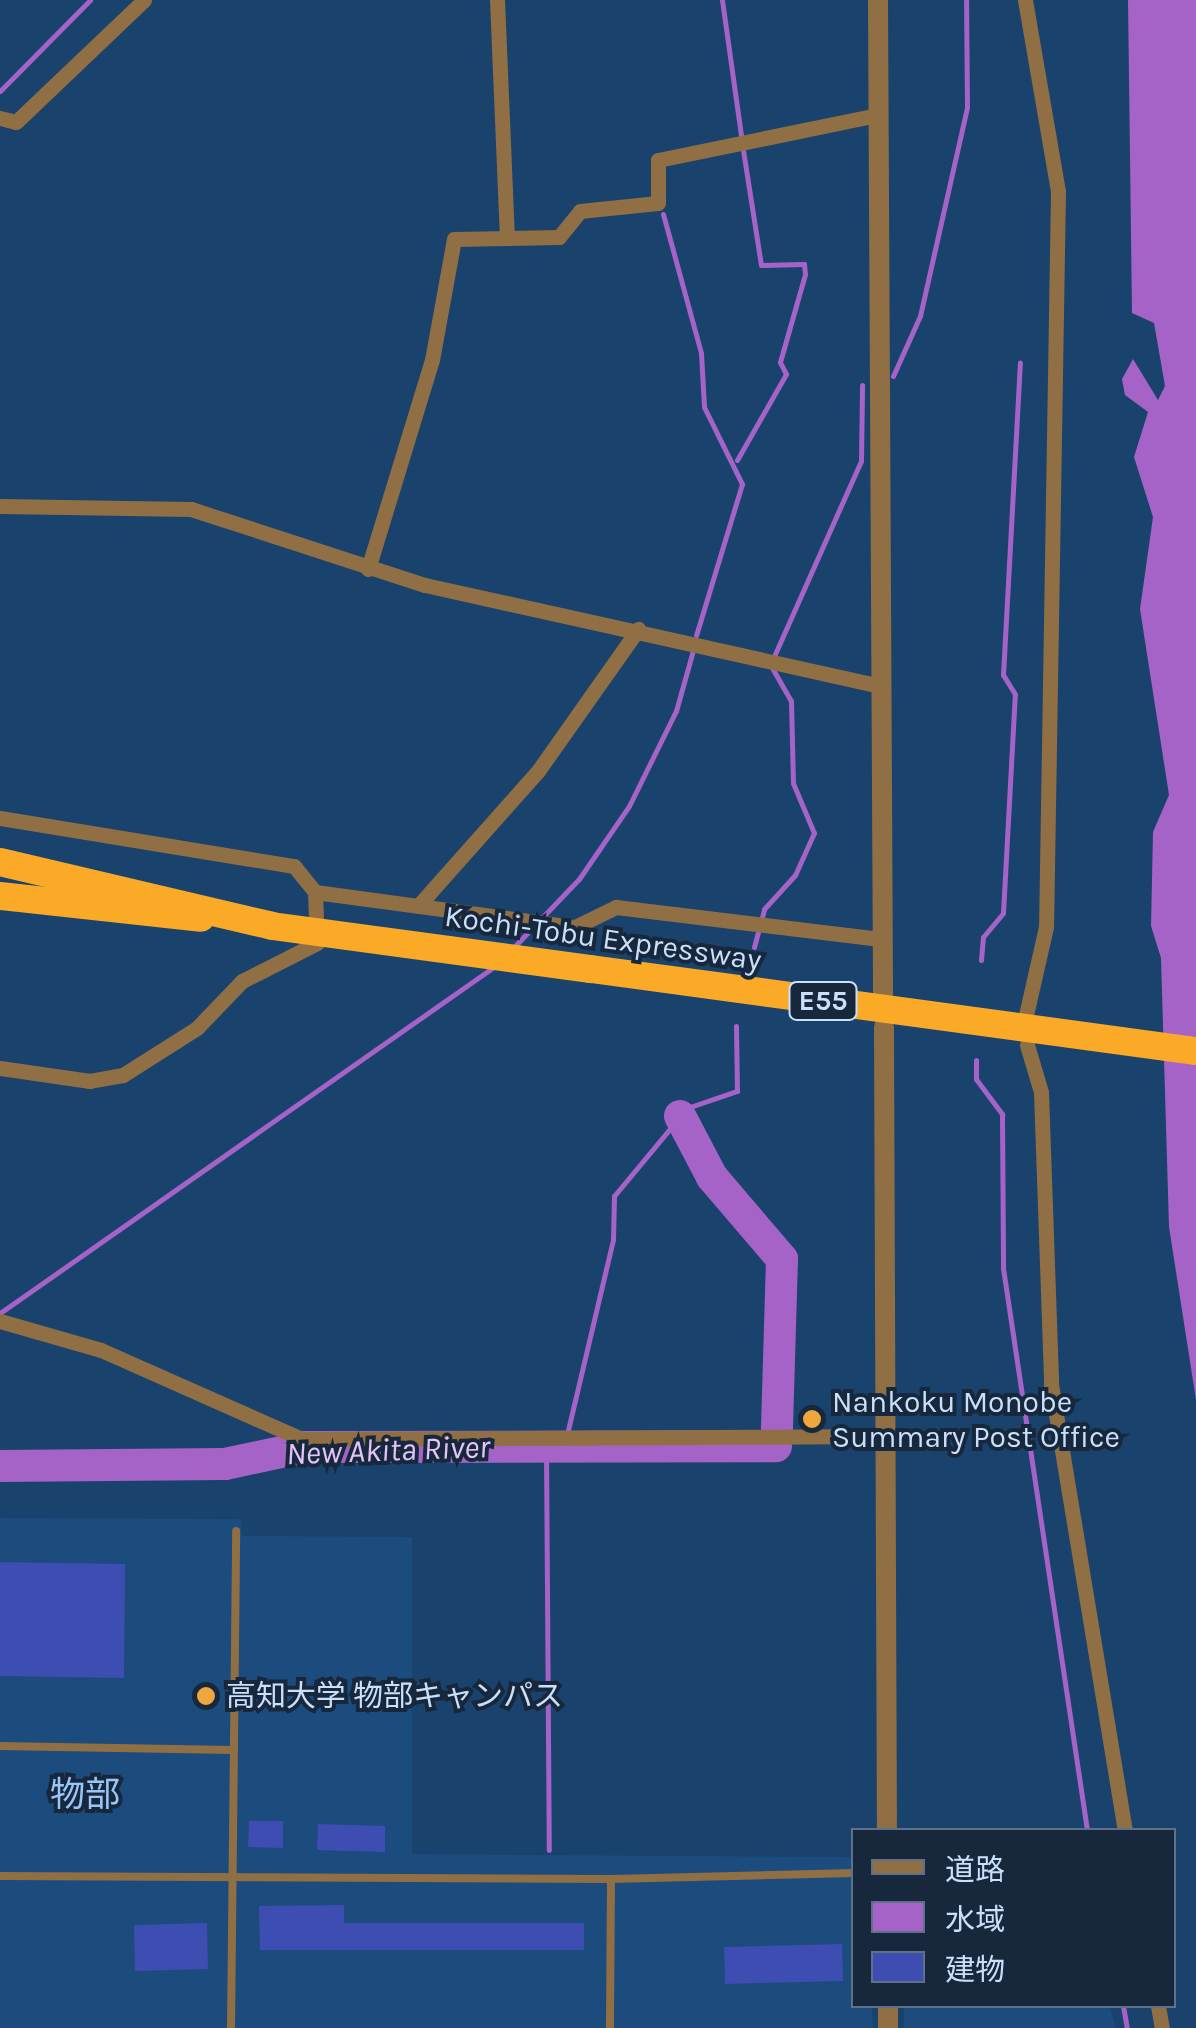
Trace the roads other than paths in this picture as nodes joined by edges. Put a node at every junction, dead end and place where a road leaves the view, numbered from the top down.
1 (144, 0) edge
2 (496, 0) edge
3 (878, 0) edge
4 (1025, 0) edge
5 (878, 116) junction
6 (0, 118) edge
7 (508, 236) junction
8 (0, 506) edge
9 (368, 569) junction
10 (638, 628) junction
11 (881, 686) junction
12 (0, 818) edge
13 (0, 862) edge
14 (315, 892) junction
15 (0, 896) edge
16 (418, 906) junction
17 (0, 908) edge
18 (107, 908) junction
19 (272, 926) junction
20 (882, 939) junction
21 (883, 994) dead end
22 (1026, 1015) dead end
23 (884, 1027) dead end
24 (1027, 1044) dead end
25 (1196, 1051) edge
26 (0, 1068) edge
27 (0, 1322) edge
28 (885, 1436) junction
29 (236, 1531) dead end
30 (0, 1746) edge
31 (232, 1750) junction
32 (887, 1828) edge
33 (1125, 1828) edge
34 (851, 1873) edge
35 (0, 1876) edge
36 (230, 1878) junction
37 (611, 1879) junction
38 (231, 2028) edge
39 (610, 2028) edge

1 - 6 street
2 - 7 street
3 - 5 street
4 - 22 street
5 - 7 street
5 - 11 street
7 - 9 street
8 - 9 street
9 - 10 street
10 - 11 street
10 - 16 street
11 - 20 street
12 - 14 street
13 - 19 highway
14 - 16 street
14 - 26 street
15 - 18 highway, Kochi-Tobu Expressway / E55
16 - 20 street
17 - 18 highway
18 - 19 highway, Kochi-Tobu Expressway / E55
19 - 25 highway, Kochi-Tobu Expressway / E55, bridge
20 - 21 street
23 - 28 street
24 - 33 street
27 - 28 street
28 - 32 street
29 - 31 lane
30 - 31 lane
31 - 36 lane
34 - 37 lane
35 - 36 lane
36 - 37 lane
36 - 38 lane
37 - 39 lane

